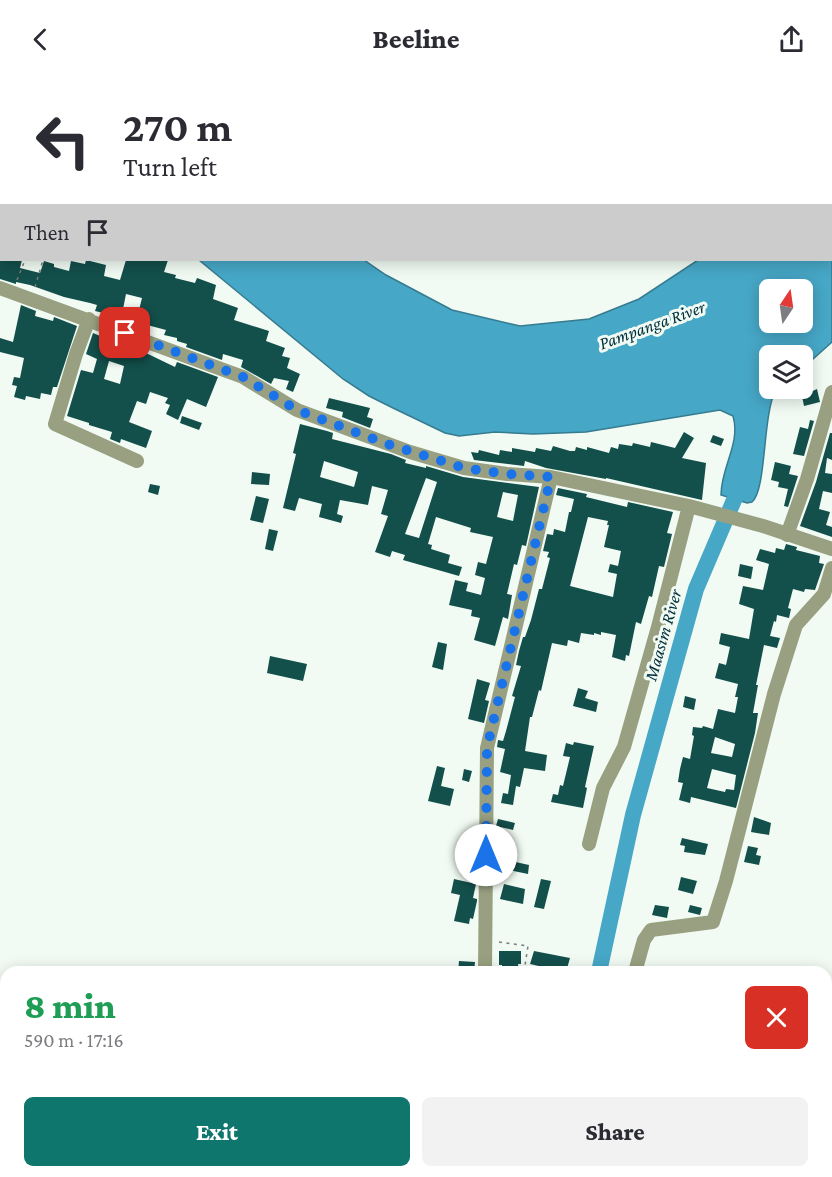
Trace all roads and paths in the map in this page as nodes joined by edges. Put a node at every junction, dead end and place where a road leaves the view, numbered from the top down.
1 (24, 261) edge
2 (43, 261) edge
3 (7, 290) edge
4 (32, 299) junction
5 (89, 319) junction
6 (832, 392) edge
7 (137, 461) dead end
8 (551, 477) junction
9 (694, 507) junction
10 (787, 535) junction
11 (832, 549) edge
12 (832, 568) edge
13 (589, 843) dead end
14 (486, 940) junction
15 (485, 966) edge
16 (525, 966) edge
17 (637, 966) edge

1 - 3 path
2 - 4 path
3 - 4 street
4 - 5 street
5 - 7 street
5 - 8 street
6 - 10 street
8 - 9 street
8 - 14 street
9 - 10 street
9 - 13 street
10 - 11 street
12 - 17 street
14 - 15 street
14 - 16 path

